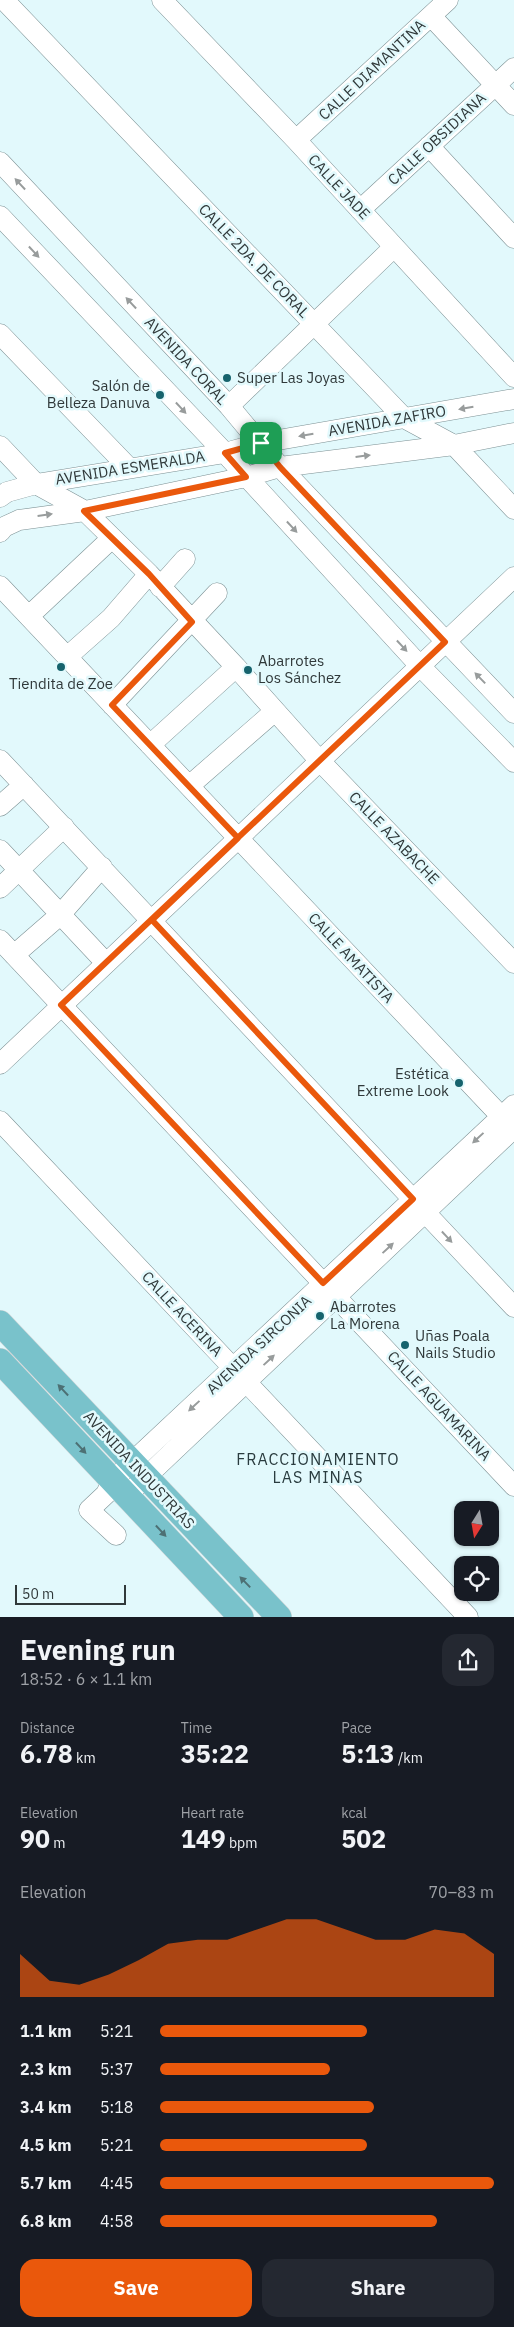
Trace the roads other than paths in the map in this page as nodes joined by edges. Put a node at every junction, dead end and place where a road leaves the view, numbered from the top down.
1 (4, 0) edge
2 (162, 0) edge
3 (448, 0) edge
4 (431, 16) junction
5 (514, 68) edge
6 (496, 85) junction
7 (514, 105) edge
8 (296, 140) junction
9 (429, 146) junction
10 (0, 162) edge
11 (360, 210) junction
12 (0, 216) edge
13 (514, 238) edge
14 (394, 247) junction
15 (315, 325) junction
16 (0, 334) edge
17 (514, 377) edge
18 (514, 399) edge
19 (229, 406) junction
20 (404, 418) junction
21 (514, 432) edge
22 (261, 443) junction
23 (454, 445) junction
24 (0, 446) edge
25 (225, 453) junction
26 (280, 467) junction
27 (129, 468) junction
28 (246, 477) junction
29 (36, 484) junction
30 (0, 496) edge
31 (514, 509) edge
32 (84, 511) junction
33 (0, 532) edge
34 (112, 538) junction
35 (186, 559) dead end
36 (514, 577) edge
37 (155, 581) junction
38 (0, 586) edge
39 (217, 594) dead end
40 (29, 616) junction
41 (192, 622) junction
42 (445, 642) junction
43 (67, 657) junction
44 (420, 666) junction
45 (236, 667) junction
46 (112, 705) junction
47 (275, 711) junction
48 (514, 713) edge
49 (150, 745) junction
50 (0, 760) edge
51 (319, 760) junction
52 (514, 762) edge
53 (24, 785) junction
54 (189, 786) junction
55 (0, 806) edge
56 (64, 827) junction
57 (238, 838) junction
58 (0, 850) edge
59 (102, 867) junction
60 (18, 869) junction
61 (0, 888) edge
62 (60, 915) junction
63 (152, 920) junction
64 (0, 940) edge
65 (14, 955) junction
66 (514, 963) edge
67 (106, 964) junction
68 (61, 1005) junction
69 (0, 1064) edge
70 (0, 1121) edge
71 (511, 1122) edge
72 (419, 1206) junction
73 (330, 1290) junction
74 (514, 1307) edge
75 (0, 1323) edge
76 (0, 1361) edge
77 (240, 1375) junction
78 (139, 1471) junction
79 (514, 1486) edge
80 (120, 1488) junction
81 (116, 1535) dead end
82 (241, 1617) edge
83 (279, 1617) edge
84 (468, 1617) edge

1 - 15 street, CALLE 2DA. DE CORAL
2 - 8 street, CALLE JADE
3 - 4 street, CALLE DIAMANTINA
4 - 6 street
4 - 8 street, CALLE DIAMANTINA
5 - 6 street, CALLE OBSIDIANA
6 - 7 street
6 - 9 street, CALLE OBSIDIANA
8 - 11 street, CALLE JADE
9 - 11 street, CALLE OBSIDIANA
9 - 13 street
19 -> 10 street, AVENIDA CORAL
11 - 14 street, CALLE JADE
12 -> 25 street
14 - 15 street
14 - 17 street, CALLE JADE
15 - 19 street
15 - 20 street, CALLE 2DA. DE CORAL
16 - 27 street
18 -> 20 street, AVENIDA ZAFIRO
19 - 22 street, AVENIDA CORAL
20 -> 22 street, AVENIDA ZAFIRO
20 - 23 street, CALLE 2DA. DE CORAL
21 - 23 street, AVENIDA ZAFIRO
22 - 25 street, AVENIDA ESMERALDA
22 - 26 street, AVENIDA CORAL
26 -> 23 street, AVENIDA ZAFIRO
23 - 31 street, CALLE 2DA. DE CORAL
24 - 29 street, CALLE AZABACHE
25 - 27 street, AVENIDA ESMERALDA
25 - 28 street
26 - 28 street, AVENIDA ESMERALDA
26 - 42 street, AVENIDA CORAL
27 - 29 street, AVENIDA ESMERALDA
28 - 32 street, AVENIDA ESMERALDA
28 -> 44 street
29 - 30 street, AVENIDA ESMERALDA
29 - 32 street, CALLE AZABACHE
33 -> 32 street, AVENIDA ESMERALDA
32 - 34 street, CALLE AZABACHE
34 - 37 street, CALLE AZABACHE
34 - 40 street
35 - 37 street
36 - 42 street
37 - 41 street, CALLE AZABACHE
37 - 43 street
38 - 40 street, CALLE AMATISTA
39 - 41 street
40 - 43 street, CALLE AMATISTA
41 - 45 street, CALLE AZABACHE
41 - 46 street
42 - 44 street
48 -> 42 street, AVENIDA CORAL
43 - 46 street, CALLE AMATISTA
44 - 51 street
44 - 52 street
45 - 47 street, CALLE AZABACHE
45 - 49 street
46 - 49 street, CALLE AMATISTA
47 - 51 street, CALLE AZABACHE
47 - 54 street
49 - 54 street, CALLE AMATISTA
50 - 53 street
51 - 57 street
51 - 66 street, CALLE AZABACHE
53 - 55 street
53 - 56 street
54 - 57 street, CALLE AMATISTA
56 - 59 street
56 - 60 street
57 - 63 street
57 - 71 street, CALLE AMATISTA
58 - 60 street
59 - 62 street
59 - 63 street
60 - 61 street
60 - 62 street
62 - 65 street
62 - 67 street
63 - 67 street
63 - 72 street
64 - 65 street, CALLE AGUAMARINA
65 - 68 street, CALLE AGUAMARINA
67 - 68 street
68 - 69 street
68 - 73 street, CALLE AGUAMARINA
70 - 77 street, CALLE ACERINA
71 - 72 street, AVENIDA SIRCONIA
72 - 73 street, AVENIDA SIRCONIA
72 -> 74 street
73 - 77 street, AVENIDA SIRCONIA
73 - 79 street, CALLE AGUAMARINA
78 -> 75 main road, AVENIDA INDUSTRIAS
76 -> 80 main road, AVENIDA INDUSTRIAS
77 - 78 street, AVENIDA SIRCONIA
77 - 84 street, CALLE ACERINA
78 - 80 street, AVENIDA SIRCONIA
83 -> 78 main road, AVENIDA INDUSTRIAS
80 - 81 street, AVENIDA SIRCONIA
80 -> 82 main road, AVENIDA INDUSTRIAS

